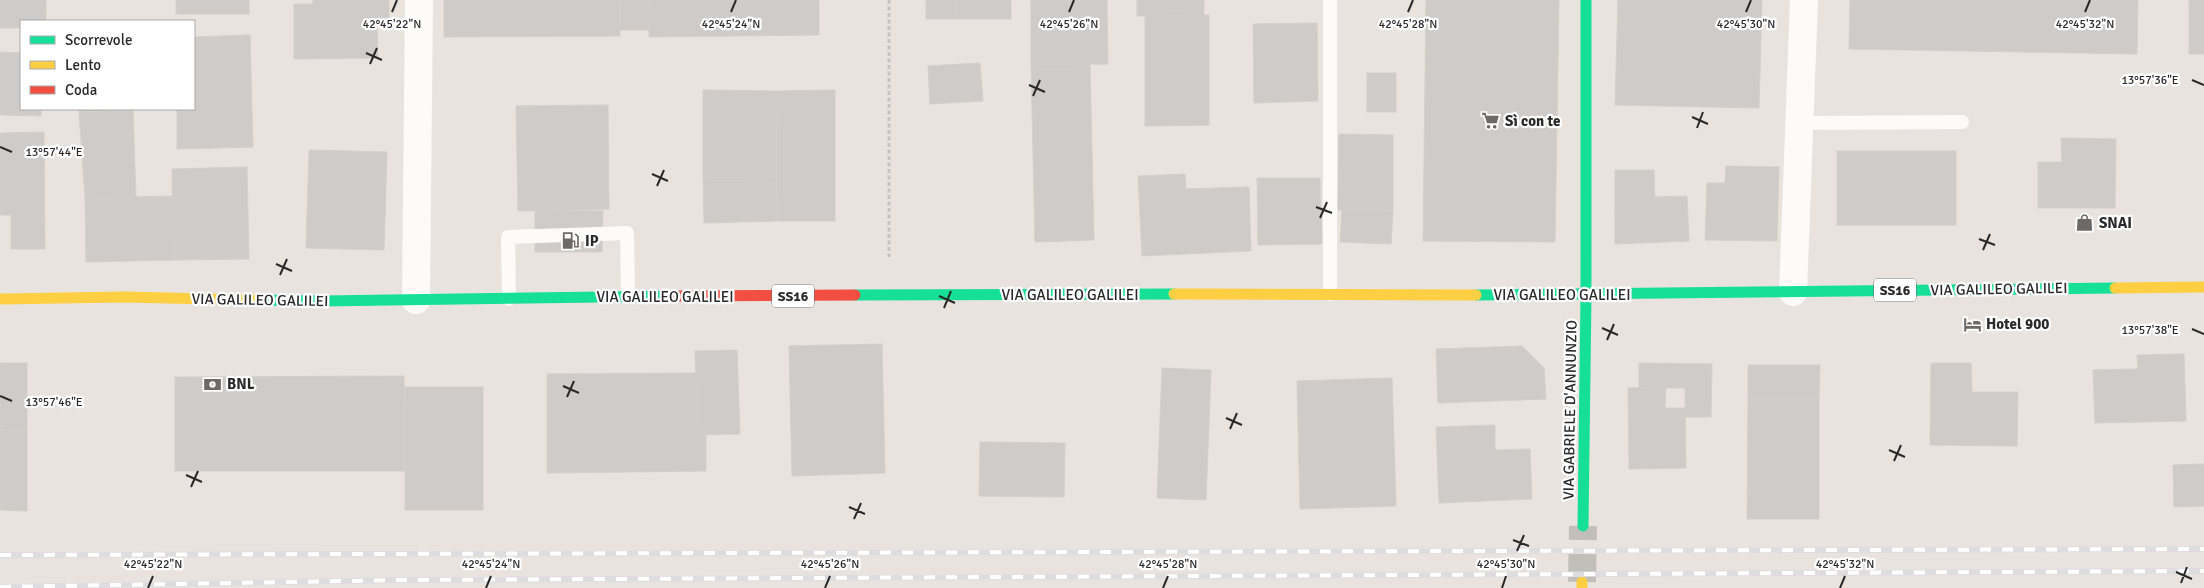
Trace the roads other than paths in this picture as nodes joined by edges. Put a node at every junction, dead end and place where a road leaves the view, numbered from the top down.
1 (419, 0) edge
2 (1330, 0) edge
3 (1586, 0) edge
4 (1804, 0) edge
5 (1962, 122) dead end
6 (1799, 123) junction
7 (2204, 287) edge
8 (1794, 292) junction
9 (1330, 294) junction
10 (1586, 295) junction
11 (628, 296) junction
12 (0, 299) edge
13 (509, 299) junction
14 (416, 300) junction
15 (1583, 526) tunnel mouth

1 - 14 street
2 - 9 lane
3 - 10 main road, VIA GABRIELE D'ANNUNZIO
4 - 6 street
5 - 6 lane
6 - 8 street
7 - 8 main road, VIA GALILEO GALILEI / SS16
8 - 10 main road, VIA GALILEO GALILEI / SS16
9 - 10 main road, VIA GALILEO GALILEI / SS16
9 - 11 main road, VIA GALILEO GALILEI / SS16
10 - 15 main road, VIA GABRIELE D'ANNUNZIO
11 - 13 main road, VIA GALILEO GALILEI / SS16
11 - 13 lane
12 - 14 main road, VIA GALILEO GALILEI / SS16
13 - 14 main road, VIA GALILEO GALILEI / SS16

